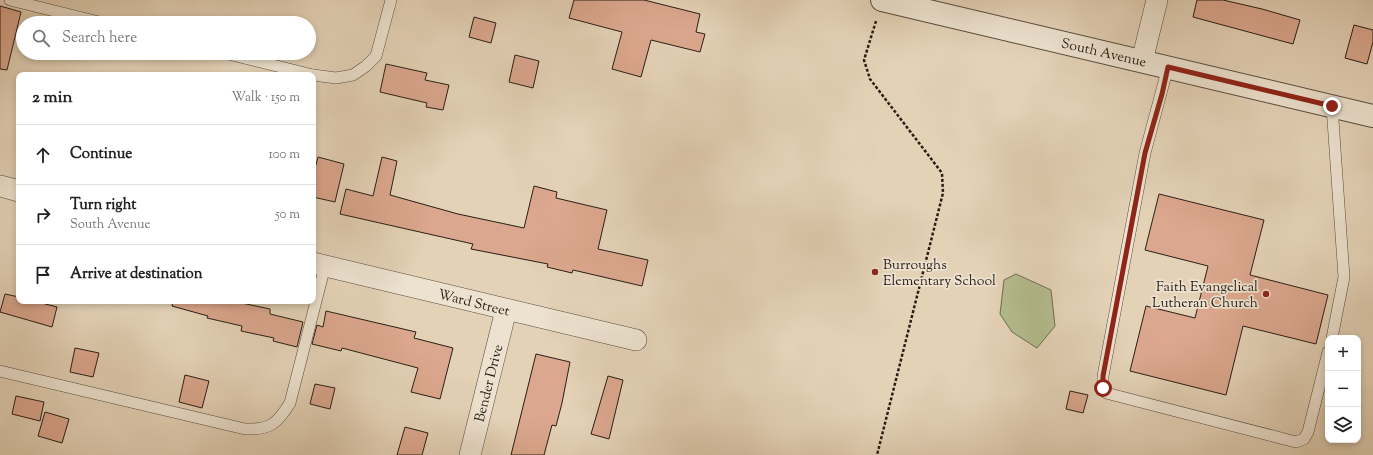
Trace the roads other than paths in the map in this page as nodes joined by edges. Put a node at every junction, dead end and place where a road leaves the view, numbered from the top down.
1 (10, 0) edge
2 (391, 0) edge
3 (1157, 0) edge
4 (879, 9) edge
5 (75, 16) edge
6 (252, 60) edge
7 (1142, 61) junction
8 (1168, 67) junction
9 (301, 72) edge
10 (316, 75) edge
11 (1332, 106) junction
12 (1373, 116) edge
13 (0, 186) edge
14 (16, 190) edge
15 (319, 264) edge
16 (316, 278) edge
17 (311, 304) edge
18 (506, 310) junction
19 (1333, 335) edge
20 (636, 340) dead end
21 (1325, 364) edge
22 (0, 371) edge
23 (470, 455) edge

1 - 5 lane
2 - 10 lane
3 - 7 street
4 - 7 street, South Avenue
6 - 9 lane
7 - 8 street, South Avenue
8 - 11 street, South Avenue
8 - 21 lane
11 - 12 street, South Avenue
11 - 19 lane
13 - 14 street
15 - 16 lane
15 - 18 street, Ward Street
17 - 22 lane
18 - 20 street, Ward Street
18 - 23 street, Bender Drive

